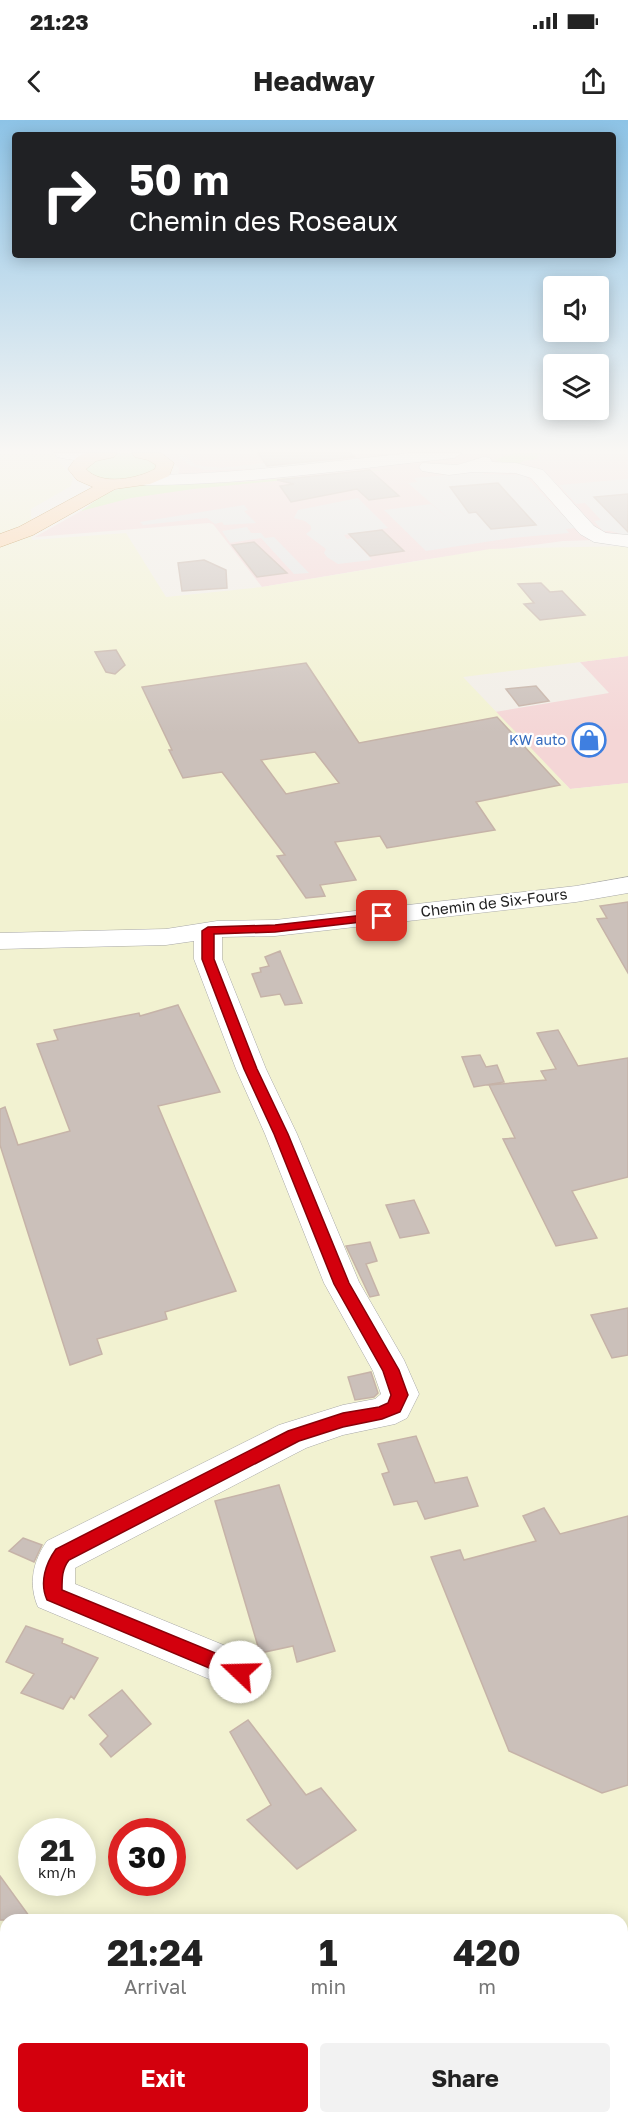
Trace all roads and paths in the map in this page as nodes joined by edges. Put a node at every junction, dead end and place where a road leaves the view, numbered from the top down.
1 (628, 885) edge
2 (208, 931) junction
3 (0, 940) edge
4 (240, 1672) dead end

1 - 2 street, Chemin de Six-Fours
2 - 3 street, Chemin de Six-Fours
2 - 4 street

